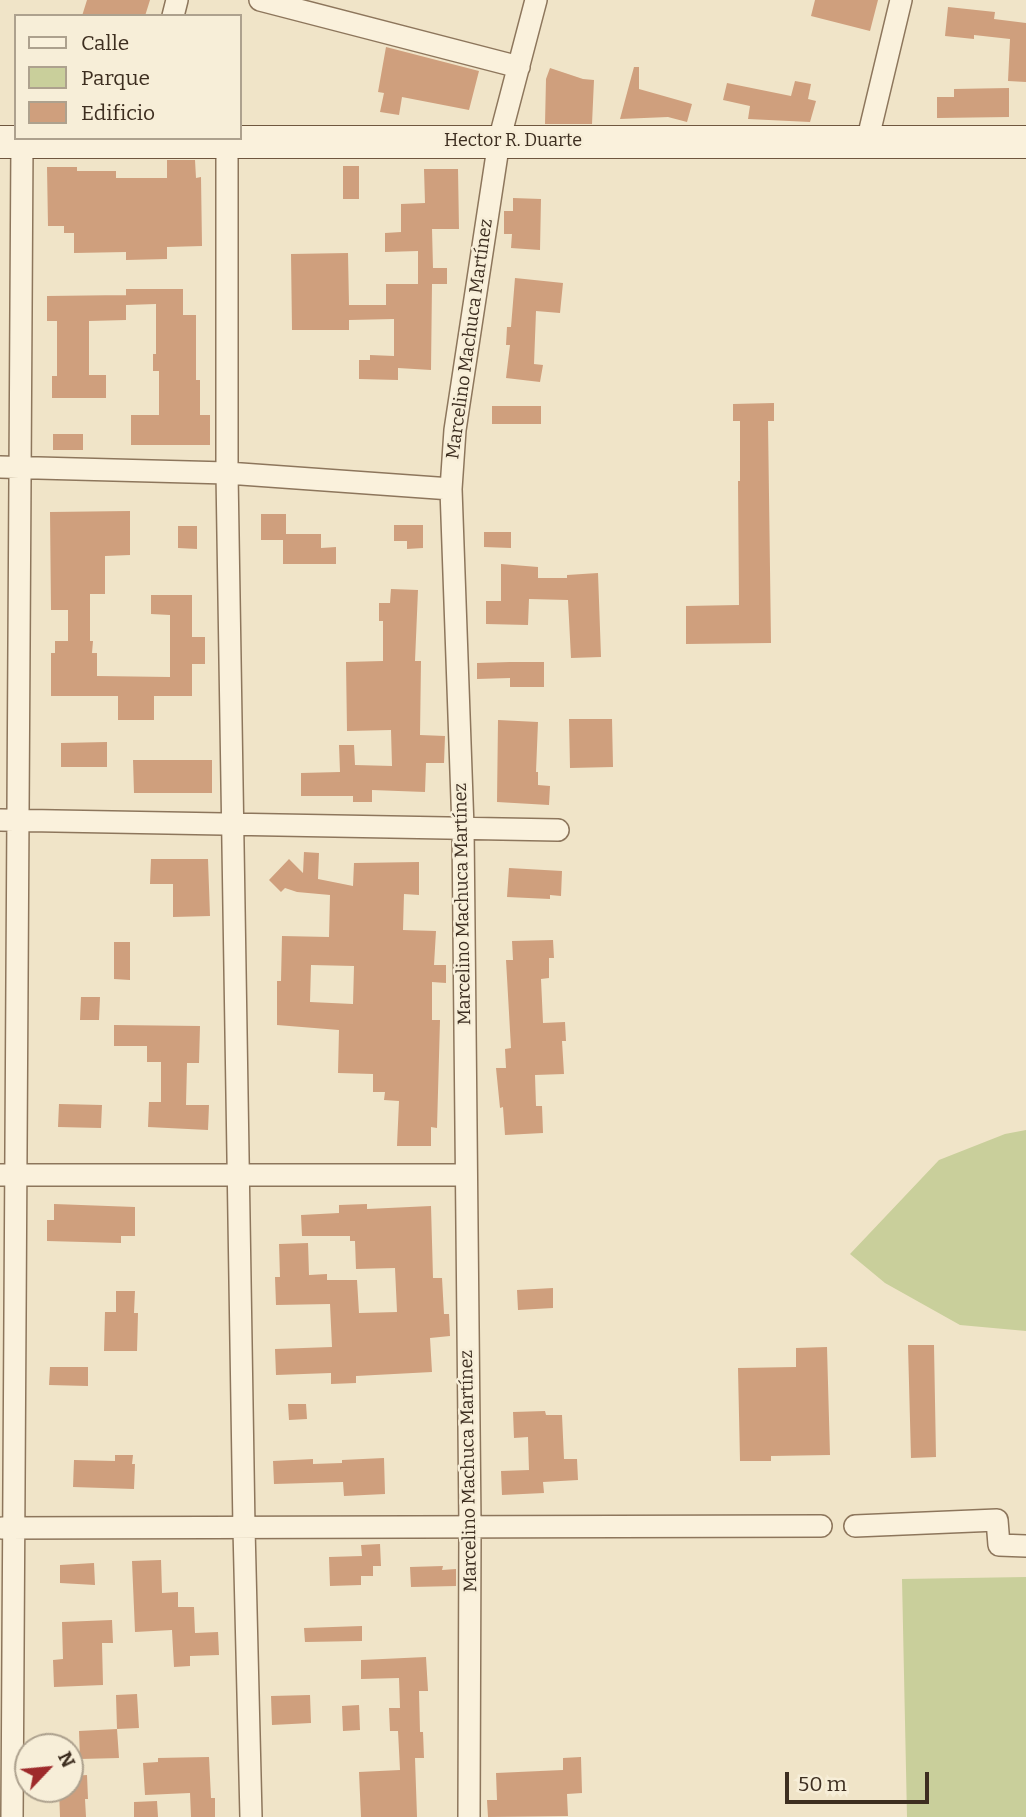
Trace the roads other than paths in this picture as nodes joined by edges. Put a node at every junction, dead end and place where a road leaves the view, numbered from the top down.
1 (260, 0) edge
2 (536, 0) edge
3 (901, 0) edge
4 (519, 67) junction
5 (98, 140) edge
6 (184, 140) edge
7 (227, 141) junction
8 (499, 141) junction
9 (11, 142) edge
10 (867, 142) junction
11 (1026, 142) edge
12 (10, 467) edge
13 (227, 473) junction
14 (451, 489) junction
15 (9, 820) edge
16 (233, 824) junction
17 (463, 828) junction
18 (558, 830) dead end
19 (8, 1175) edge
20 (238, 1175) junction
21 (465, 1175) junction
22 (470, 1526) junction
23 (855, 1526) dead end
24 (821, 1527) dead end
25 (7, 1528) edge
26 (244, 1528) junction
27 (1026, 1546) edge
28 (12, 1817) edge
29 (251, 1817) edge
30 (469, 1817) edge

1 - 4 street
2 - 4 street, Marcelino Machuca Martínez
3 - 10 street
4 - 8 street, Marcelino Machuca Martínez
5 - 9 street, Hector R. Duarte
6 - 7 street, Hector R. Duarte
7 - 8 street, Hector R. Duarte
7 - 13 street
8 - 10 street, Hector R. Duarte
8 - 14 street, Marcelino Machuca Martínez
9 - 12 street
10 - 11 street, Hector R. Duarte
12 - 13 street
12 - 15 street
13 - 14 street
13 - 16 street
14 - 17 street, Marcelino Machuca Martínez
15 - 16 street
15 - 19 street
16 - 17 street
16 - 20 street
17 - 18 street
17 - 21 street, Marcelino Machuca Martínez
19 - 20 street
19 - 25 street
20 - 21 street
20 - 26 street
21 - 22 street, Marcelino Machuca Martínez
22 - 24 street
22 - 26 street
22 - 30 street, Marcelino Machuca Martínez
23 - 27 street
25 - 26 street
25 - 28 street
26 - 29 street

